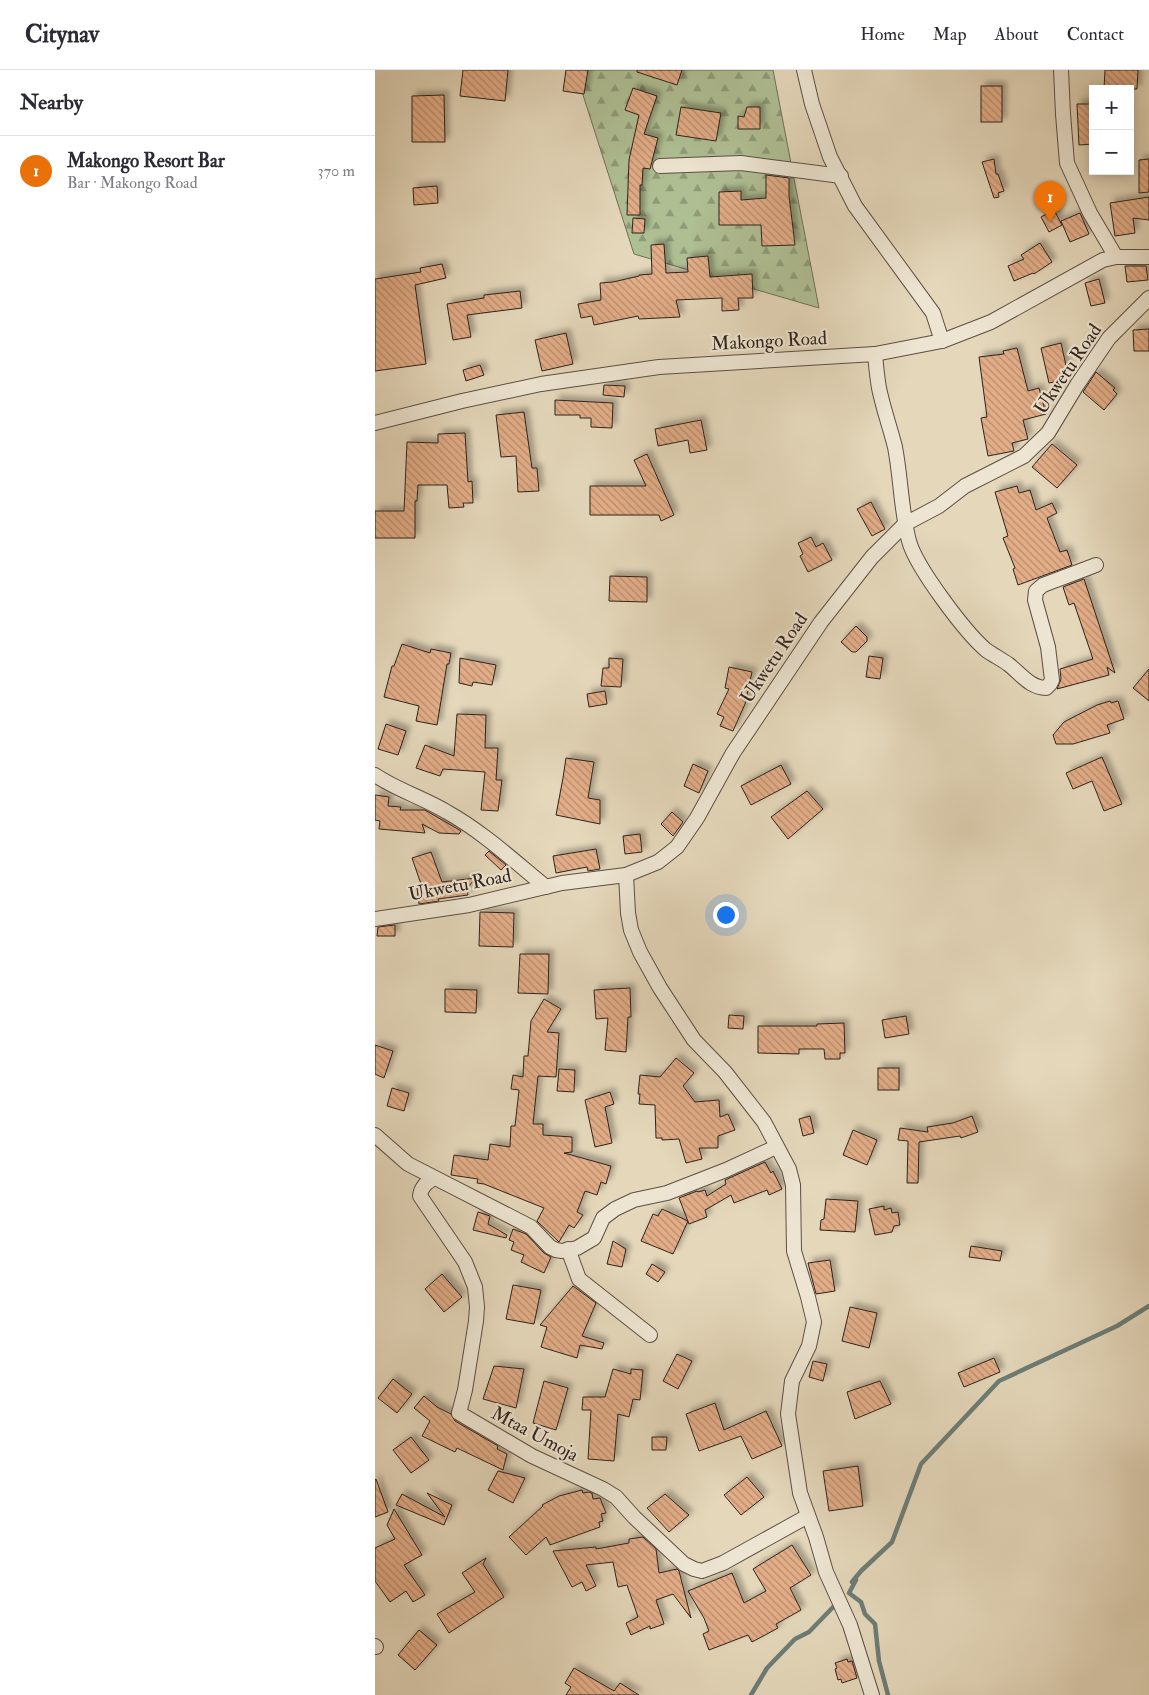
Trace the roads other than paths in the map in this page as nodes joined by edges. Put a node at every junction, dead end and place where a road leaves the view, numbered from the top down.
1 (804, 70) edge
2 (1061, 70) edge
3 (660, 166) dead end
4 (841, 176) junction
5 (1116, 257) junction
6 (1149, 258) edge
7 (1149, 298) edge
8 (942, 341) junction
9 (875, 354) junction
10 (375, 423) edge
11 (905, 524) junction
12 (1096, 565) dead end
13 (375, 775) edge
14 (626, 876) junction
15 (546, 887) junction
16 (375, 919) edge
17 (375, 1135) edge
18 (776, 1147) junction
19 (434, 1178) junction
20 (568, 1249) junction
21 (650, 1335) dead end
22 (807, 1516) junction
23 (871, 1695) edge

1 - 4 street
2 - 5 street
3 - 4 street
4 - 8 street
5 - 6 street, Makongo Road
5 - 8 street, Makongo Road
7 - 11 street, Ukwetu Road
8 - 9 street, Makongo Road
9 - 10 street, Makongo Road
9 - 11 street
11 - 12 street
11 - 14 street, Ukwetu Road
13 - 15 street
14 - 15 street, Ukwetu Road
14 - 18 street
15 - 16 street, Ukwetu Road
17 - 19 street
18 - 20 street
18 - 22 street
19 - 20 street
19 - 22 street, Mtaa Umoja
20 - 21 street
22 - 23 street

